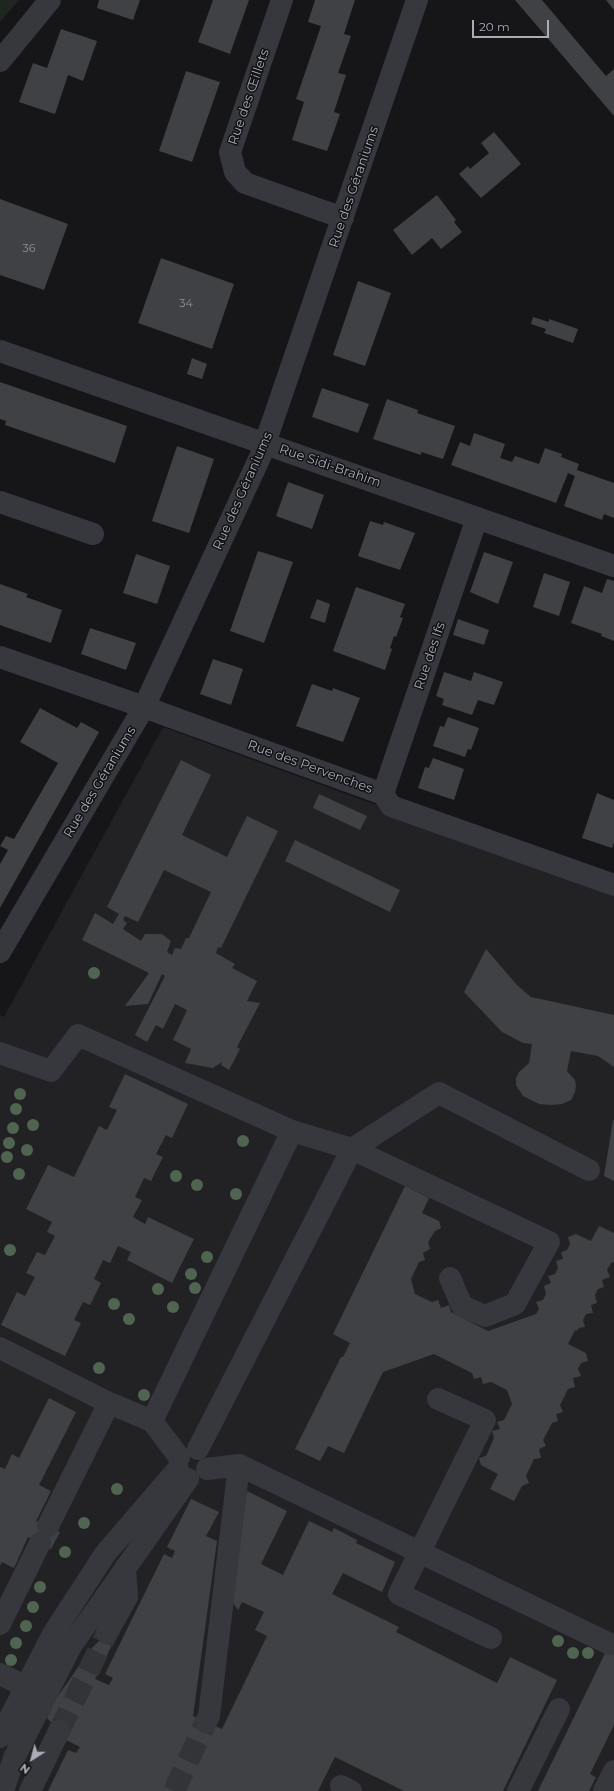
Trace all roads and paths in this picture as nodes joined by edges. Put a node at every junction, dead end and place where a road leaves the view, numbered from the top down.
1 (50, 0) edge
2 (282, 0) edge
3 (417, 0) edge
4 (0, 61) edge
5 (343, 218) junction
6 (0, 351) edge
7 (266, 444) junction
8 (0, 502) edge
9 (477, 518) junction
10 (93, 534) dead end
11 (614, 566) edge
12 (0, 657) edge
13 (144, 707) junction
14 (383, 794) junction
15 (614, 885) edge
16 (0, 952) edge
17 (0, 1053) edge
18 (292, 1131) junction
19 (352, 1149) junction
20 (589, 1170) dead end
21 (450, 1278) dead end
22 (1, 1351) edge
23 (438, 1399) dead end
24 (109, 1403) junction
25 (152, 1421) junction
26 (190, 1465) junction
27 (239, 1465) junction
28 (420, 1552) junction
29 (125, 1568) junction
30 (0, 1624) edge
31 (107, 1633) tunnel mouth
32 (491, 1638) dead end
33 (610, 1644) dead end
34 (0, 1674) edge
35 (26, 1686) junction
36 (46, 1696) junction
37 (559, 1710) dead end
38 (206, 1722) tunnel mouth
39 (59, 1731) tunnel mouth
40 (0, 1737) edge
41 (614, 1771) edge
42 (3, 1791) edge
43 (30, 1791) edge
44 (518, 1791) edge
45 (604, 1791) edge

1 - 4 street
2 - 5 street, Rue des Œillets
3 - 5 street, Rue des Géraniums
5 - 7 street, Rue des Géraniums
6 - 7 street, Rue Sidi-Brahim
7 - 9 street, Rue Sidi-Brahim
7 - 13 street, Rue des Géraniums
8 - 10 street
9 - 11 street, Rue Sidi-Brahim
9 - 14 street, Rue des Ifs
12 - 13 street, Rue des Pervenches
13 - 14 street, Rue des Pervenches
13 - 16 street, Rue des Géraniums
14 - 15 street, Rue des Pervenches
17 - 18 street
18 - 19 street
18 - 25 street
19 - 20 street
19 - 21 street
19 - 26 street
22 - 24 street
23 - 28 street
24 - 25 street
24 - 30 street
25 - 26 street
26 - 27 street
26 - 29 street
26 - 35 street
27 - 28 street
27 - 38 street
28 - 32 street
28 - 33 street
29 - 31 street
29 - 36 street
34 - 35 street
35 - 36 street
35 - 40 street
36 - 42 street
37 - 44 street
39 - 43 street
41 - 45 street

